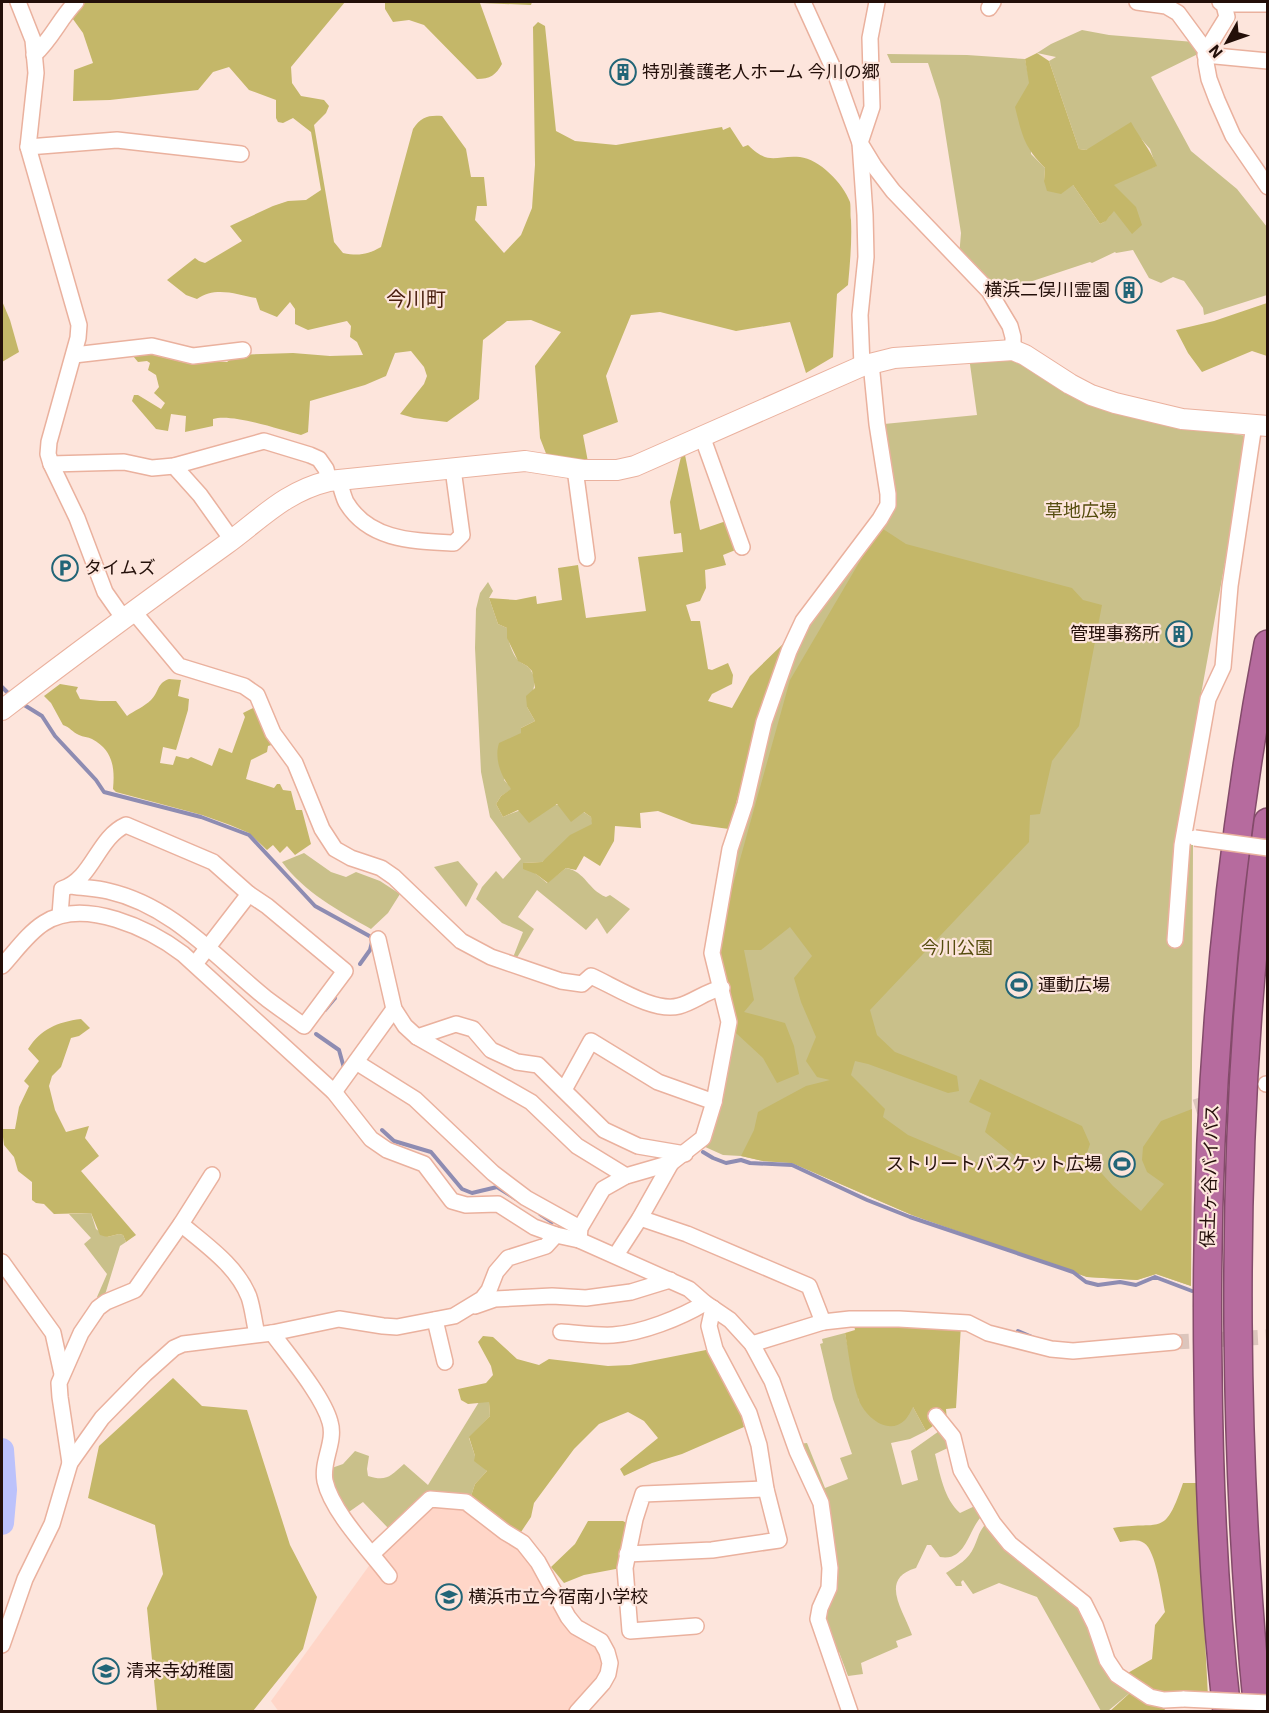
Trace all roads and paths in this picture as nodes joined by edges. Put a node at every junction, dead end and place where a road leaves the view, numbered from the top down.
1 (18, 2) edge
2 (76, 2) edge
3 (802, 2) edge
4 (877, 2) edge
5 (1137, 2) edge
6 (1224, 3) edge
7 (1268, 4) edge
8 (1206, 53) junction
9 (34, 55) junction
10 (1268, 61) edge
11 (860, 143) junction
12 (28, 147) junction
13 (241, 154) dead end
14 (1268, 187) edge
15 (243, 350) dead end
16 (1013, 350) junction
17 (74, 355) junction
18 (867, 364) junction
19 (1261, 426) edge
20 (702, 436) junction
21 (51, 464) junction
22 (174, 466) junction
23 (453, 469) junction
24 (575, 469) junction
25 (334, 481) junction
26 (232, 540) junction
27 (742, 547) dead end
28 (587, 558) dead end
29 (129, 616) junction
30 (1268, 644) edge
31 (2, 710) edge
32 (1268, 822) edge
33 (1189, 837) junction
34 (1268, 848) edge
35 (72, 886) junction
36 (249, 894) junction
37 (60, 915) junction
38 (378, 939) dead end
39 (1175, 940) dead end
40 (208, 946) junction
41 (195, 964) junction
42 (2, 966) edge
43 (722, 988) junction
44 (394, 1009) junction
45 (417, 1037) junction
46 (356, 1062) junction
47 (564, 1090) junction
48 (334, 1092) junction
49 (714, 1102) junction
50 (685, 1154) junction
51 (671, 1163) junction
52 (212, 1175) dead end
53 (626, 1176) junction
54 (640, 1218) junction
55 (181, 1224) junction
56 (580, 1234) junction
57 (556, 1235) junction
58 (616, 1255) junction
59 (2, 1262) edge
60 (669, 1280) junction
61 (709, 1306) junction
62 (472, 1307) junction
63 (435, 1320) junction
64 (823, 1322) junction
65 (561, 1332) dead end
66 (265, 1334) junction
67 (1174, 1342) tunnel mouth
68 (752, 1344) junction
69 (445, 1362) dead end
70 (62, 1374) junction
71 (936, 1416) dead end
72 (70, 1463) junction
73 (766, 1489) junction
74 (372, 1554) junction
75 (627, 1554) junction
76 (389, 1576) dead end
77 (696, 1626) dead end
78 (2, 1646) edge
79 (1268, 1703) edge
80 (1167, 1706) edge
81 (577, 1712) edge
82 (850, 1712) edge
83 (1227, 1712) edge
84 (1258, 1712) edge

1 - 9 street
2 - 9 street
3 - 11 street
4 - 11 street
5 - 8 street
6 - 7 street
6 - 8 street
8 - 10 street
8 - 14 street
9 - 12 street
11 - 16 street
11 - 18 street
12 - 13 street
12 - 17 street
15 - 17 street
16 - 18 street
16 - 19 street
17 - 21 street
18 - 20 street
18 - 43 street
19 - 33 street
20 - 24 street
20 - 27 street
21 - 22 street
21 - 29 street
22 - 25 street
22 - 26 street
23 - 24 street
23 - 25 street
23 - 25 street
24 - 28 street
25 - 26 street
26 - 29 street
29 - 31 street
29 - 43 street
30 - 83 highway, 保土ヶ谷バイパス
32 - 84 highway, 保土ヶ谷バイパス
33 - 34 street, bridge
33 - 39 street
35 - 36 street
35 - 37 street
35 - 40 street
36 - 40 street
36 - 40 street
37 - 41 street
37 - 42 street
38 - 44 street
40 - 41 street
41 - 48 street
43 - 49 street
44 - 45 street
44 - 46 street
45 - 47 street
45 - 53 street
46 - 48 street
46 - 56 street
47 - 49 street
47 - 50 street
48 - 57 street
49 - 50 street
50 - 51 street
51 - 53 street
51 - 54 street
52 - 55 street
53 - 56 street
54 - 58 street
54 - 64 street
55 - 66 street
55 - 70 street
56 - 57 street
56 - 58 street
57 - 62 street
58 - 60 street
59 - 70 street
60 - 61 street
60 - 62 street
61 - 65 street
61 - 68 street
61 - 73 street
62 - 63 street
63 - 66 street
63 - 69 street
64 - 67 street
64 - 68 street
66 - 72 street
66 - 74 street
68 - 82 street
70 - 72 street
71 - 80 street
72 - 78 street
73 - 75 street
73 - 75 street
74 - 76 street
74 - 81 street
75 - 77 street
79 - 80 street, bridge

